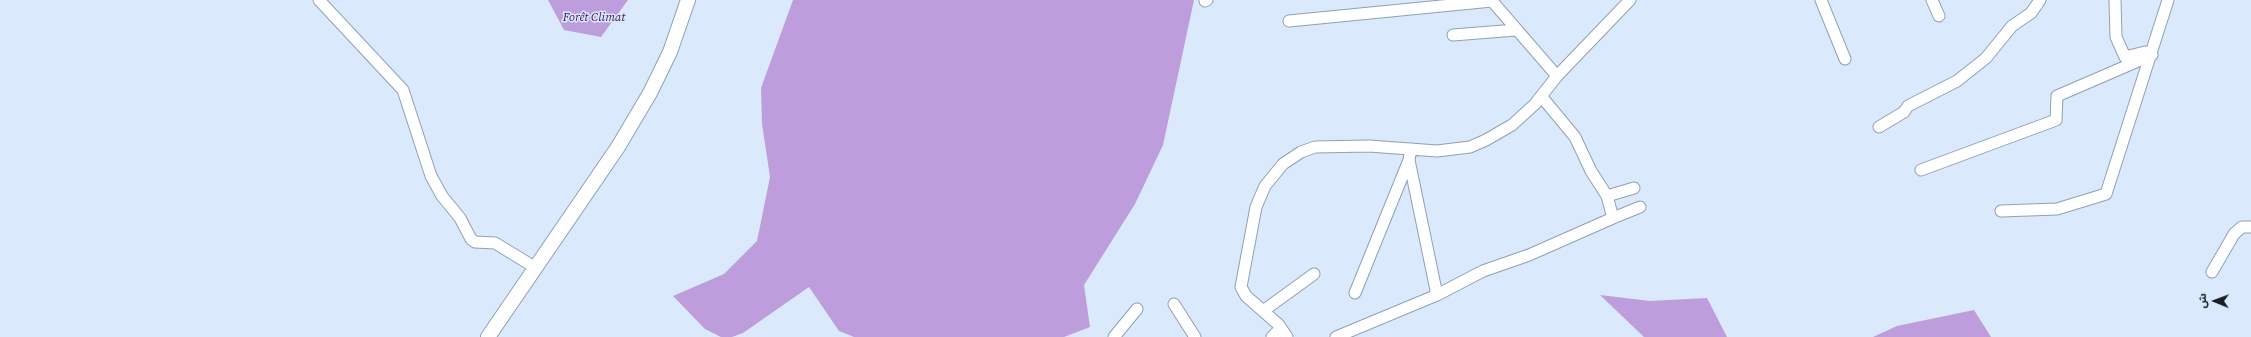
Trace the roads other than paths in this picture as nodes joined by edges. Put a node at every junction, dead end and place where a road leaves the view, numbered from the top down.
1 (319, 0) edge
2 (688, 0) edge
3 (1630, 0) edge
4 (1821, 0) edge
5 (1932, 0) edge
6 (2040, 0) edge
7 (2115, 0) edge
8 (2168, 0) edge
9 (1490, 1) edge
10 (1938, 16) dead end
11 (1289, 21) dead end
12 (1516, 30) junction
13 (1453, 36) dead end
14 (2152, 53) junction
15 (1845, 59) dead end
16 (1557, 76) junction
17 (1541, 96) junction
18 (1879, 127) dead end
19 (1411, 149) junction
20 (1409, 160) junction
21 (1921, 170) dead end
22 (1634, 188) dead end
23 (1607, 196) junction
24 (1640, 207) dead end
25 (2001, 211) dead end
26 (1613, 218) junction
27 (2251, 226) edge
28 (536, 268) junction
29 (2212, 272) dead end
30 (1314, 274) dead end
31 (1355, 293) dead end
32 (1437, 295) junction
33 (1174, 304) dead end
34 (1137, 309) dead end
35 (1263, 311) junction
36 (1284, 332) edge
37 (488, 337) edge
38 (1114, 337) edge
39 (1195, 337) edge
40 (1272, 337) edge
41 (1336, 337) edge

1 - 28 street
2 - 28 main road
3 - 16 street
4 - 15 street
5 - 10 street
6 - 18 street
7 - 14 street
8 - 14 street
9 - 11 street
9 - 12 street
12 - 13 street
12 - 16 street
14 - 21 street
14 - 25 street
16 - 17 street
17 - 19 street
17 - 23 street
19 - 20 street
19 - 35 street
20 - 31 street
20 - 32 street
22 - 23 street
23 - 26 street
24 - 26 street
26 - 32 street
27 - 29 street
28 - 37 main road
30 - 35 street
32 - 41 street
33 - 39 street
34 - 38 street
35 - 36 street
36 - 40 street

